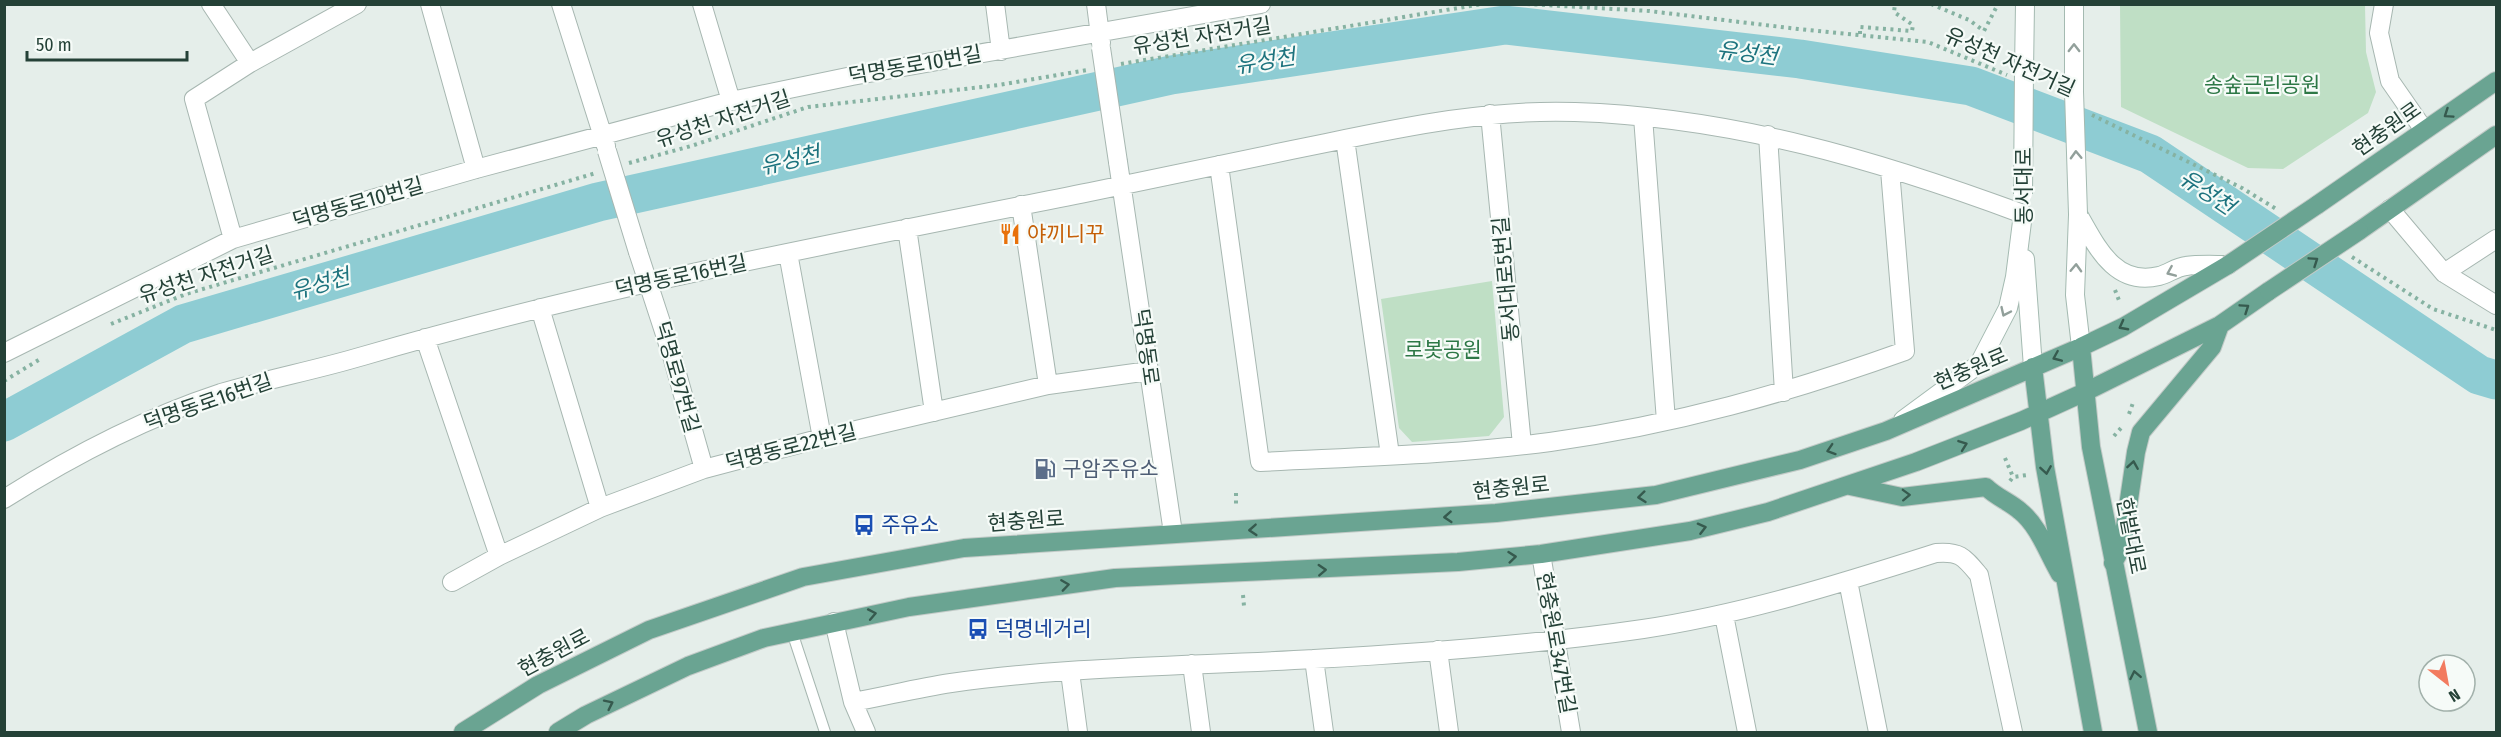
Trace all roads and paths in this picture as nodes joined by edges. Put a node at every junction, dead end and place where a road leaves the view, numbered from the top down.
1 (211, 4) edge
2 (357, 4) edge
3 (430, 4) edge
4 (561, 4) edge
5 (702, 4) edge
6 (994, 4) edge
7 (1096, 4) edge
8 (1261, 4) edge
9 (1482, 4) edge
10 (1527, 4) edge
11 (1895, 4) edge
12 (1931, 4) edge
13 (1998, 4) edge
14 (2025, 4) edge
15 (2074, 4) edge
16 (2384, 4) edge
17 (1201, 10) edge
18 (1860, 34) junction
19 (1101, 40) junction
20 (1001, 51) junction
21 (250, 63) junction
22 (1114, 65) dead end
23 (1091, 69) dead end
24 (2019, 75) junction
25 (2496, 81) edge
26 (730, 101) junction
27 (2088, 113) dead end
28 (1491, 114) junction
29 (1643, 117) junction
30 (2119, 128) dead end
31 (2424, 130) junction
32 (1768, 135) junction
33 (2496, 135) edge
34 (1345, 139) junction
35 (604, 142) junction
36 (624, 165) dead end
37 (1219, 165) junction
38 (476, 169) junction
39 (1890, 170) junction
40 (602, 171) dead end
41 (1122, 185) junction
42 (1021, 206) junction
43 (2391, 209) junction
44 (2023, 214) junction
45 (2078, 214) junction
46 (907, 228) junction
47 (233, 239) junction
48 (2496, 239) edge
49 (788, 254) junction
50 (2228, 264) junction
51 (2444, 273) junction
52 (649, 282) junction
53 (2114, 289) dead end
54 (2120, 303) dead end
55 (2496, 305) edge
56 (540, 308) junction
57 (2220, 324) junction
58 (105, 327) dead end
59 (425, 338) junction
60 (2080, 347) junction
61 (4, 353) edge
62 (45, 357) dead end
63 (2033, 367) junction
64 (1149, 371) junction
65 (4, 381) edge
66 (1048, 385) junction
67 (1784, 392) junction
68 (2085, 392) junction
69 (2134, 400) dead end
70 (934, 412) junction
71 (2038, 412) junction
72 (1666, 421) junction
73 (2127, 421) dead end
74 (1886, 431) junction
75 (822, 438) junction
76 (1522, 445) junction
77 (1390, 455) junction
78 (2005, 458) dead end
79 (704, 469) junction
80 (2028, 474) dead end
81 (1848, 486) junction
82 (1236, 493) dead end
83 (4, 499) edge
84 (1236, 505) dead end
85 (600, 507) junction
86 (1173, 533) junction
87 (1541, 554) junction
88 (500, 556) junction
89 (2113, 562) junction
90 (1848, 581) junction
91 (452, 582) dead end
92 (2067, 586) junction
93 (1243, 595) dead end
94 (1244, 606) dead end
95 (1724, 615) junction
96 (834, 622) junction
97 (792, 632) junction
98 (1556, 640) junction
99 (1438, 650) junction
100 (1314, 659) junction
101 (1192, 664) junction
102 (1070, 672) junction
103 (853, 702) junction
104 (463, 732) edge
105 (558, 732) edge
106 (825, 732) edge
107 (866, 732) edge
108 (1078, 732) edge
109 (1201, 732) edge
110 (1324, 732) edge
111 (1449, 732) edge
112 (1571, 732) edge
113 (1747, 732) edge
114 (1878, 732) edge
115 (2013, 732) edge
116 (2093, 732) edge
117 (2148, 732) edge

1 - 21 street
2 - 21 street
3 - 38 street
4 - 35 street
5 - 26 street
6 - 20 street
7 - 19 street
8 - 17 street, 덕명동로10번길
9 - 22 path, 유성천 자전거길
10 - 18 path, 유성천 자전거길
11 - 18 path
12 - 13 path
14 - 24 street, 동서대로
45 -> 15 street, bridge
16 - 31 street
17 - 19 street, 덕명동로10번길
18 - 24 path, 유성천 자전거길
19 - 20 street, 덕명동로10번길
19 - 41 street, 덕명동로, bridge
20 - 26 street, 덕명동로10번길
21 - 47 street
23 - 36 path, 유성천 자전거길
24 - 44 street, 동서대로, bridge
25 -> 31 main road, 현충원로
26 - 35 street, 덕명동로10번길
27 - 30 path, 유성천 자전거길
28 - 29 street
28 - 34 street
28 - 76 street, 동서대로5번길
29 - 32 street
29 - 72 street
31 - 50 main road, 현충원로, bridge
32 - 39 street
32 - 67 street
33 - 43 main road
34 - 37 street
34 - 77 street
35 - 38 street, 덕명동로10번길
35 - 52 street, 덕명로97번길, bridge
37 - 41 street
37 - 77 street
38 - 47 street, 덕명동로10번길
39 - 44 street
39 - 67 street
40 - 58 path, 유성천 자전거길
41 - 42 street, 덕명동로16번길
41 - 64 street, 덕명동로
42 - 46 street, 덕명동로16번길
42 - 66 street
43 - 51 street
57 -> 43 main road, bridge
44 - 63 street, 동서대로
44 -> 74 street
50 -> 45 street
60 -> 45 street
46 - 49 street, 덕명동로16번길
46 - 70 street
47 - 61 street, 덕명동로10번길
48 - 51 street
49 - 52 street, 덕명동로16번길
49 - 75 street
50 -> 60 main road, 현충원로
51 - 55 street
52 - 56 street, 덕명동로16번길
52 - 79 street, 덕명로97번길
53 - 54 path
56 - 59 street, 덕명동로16번길
56 - 85 street
57 - 68 main road
89 -> 57 main road
59 - 83 street, 덕명동로16번길
59 - 88 street
60 -> 63 main road, 현충원로
60 - 68 main road, 한밭대로
62 - 65 path
63 - 71 main road
63 - 74 main road, 현충원로
64 - 66 street, 덕명동로22번길
64 - 86 street, 덕명동로
66 - 70 street, 덕명동로22번길
67 - 72 street
68 - 71 main road
68 - 89 main road, 한밭대로
69 - 73 path
70 - 75 street, 덕명동로22번길
81 -> 71 main road
71 -> 92 main road
72 - 76 street
74 -> 86 main road, 현충원로
75 - 79 street, 덕명동로22번길
76 - 77 street
78 - 80 path
79 - 85 street, 덕명동로22번길
87 -> 81 main road
81 -> 92 main road
82 - 84 path
85 - 88 street, 덕명동로22번길
86 - 104 main road, 현충원로
96 -> 87 main road
87 - 98 street, 현충원로347번길
88 - 91 street, 덕명동로22번길
117 -> 89 main road, 한밭대로
90 - 95 street
90 - 114 street
90 - 115 street
92 - 116 main road
93 - 94 path
95 - 98 street
95 - 113 street
96 - 97 main road
96 - 103 street
105 -> 97 main road
97 - 106 lane
98 - 99 street
98 - 112 street, 현충원로347번길
99 - 100 street
99 - 111 street
100 - 101 street
100 - 110 street
101 - 102 street
101 - 109 street
102 - 103 street
102 - 108 street
103 - 107 street

